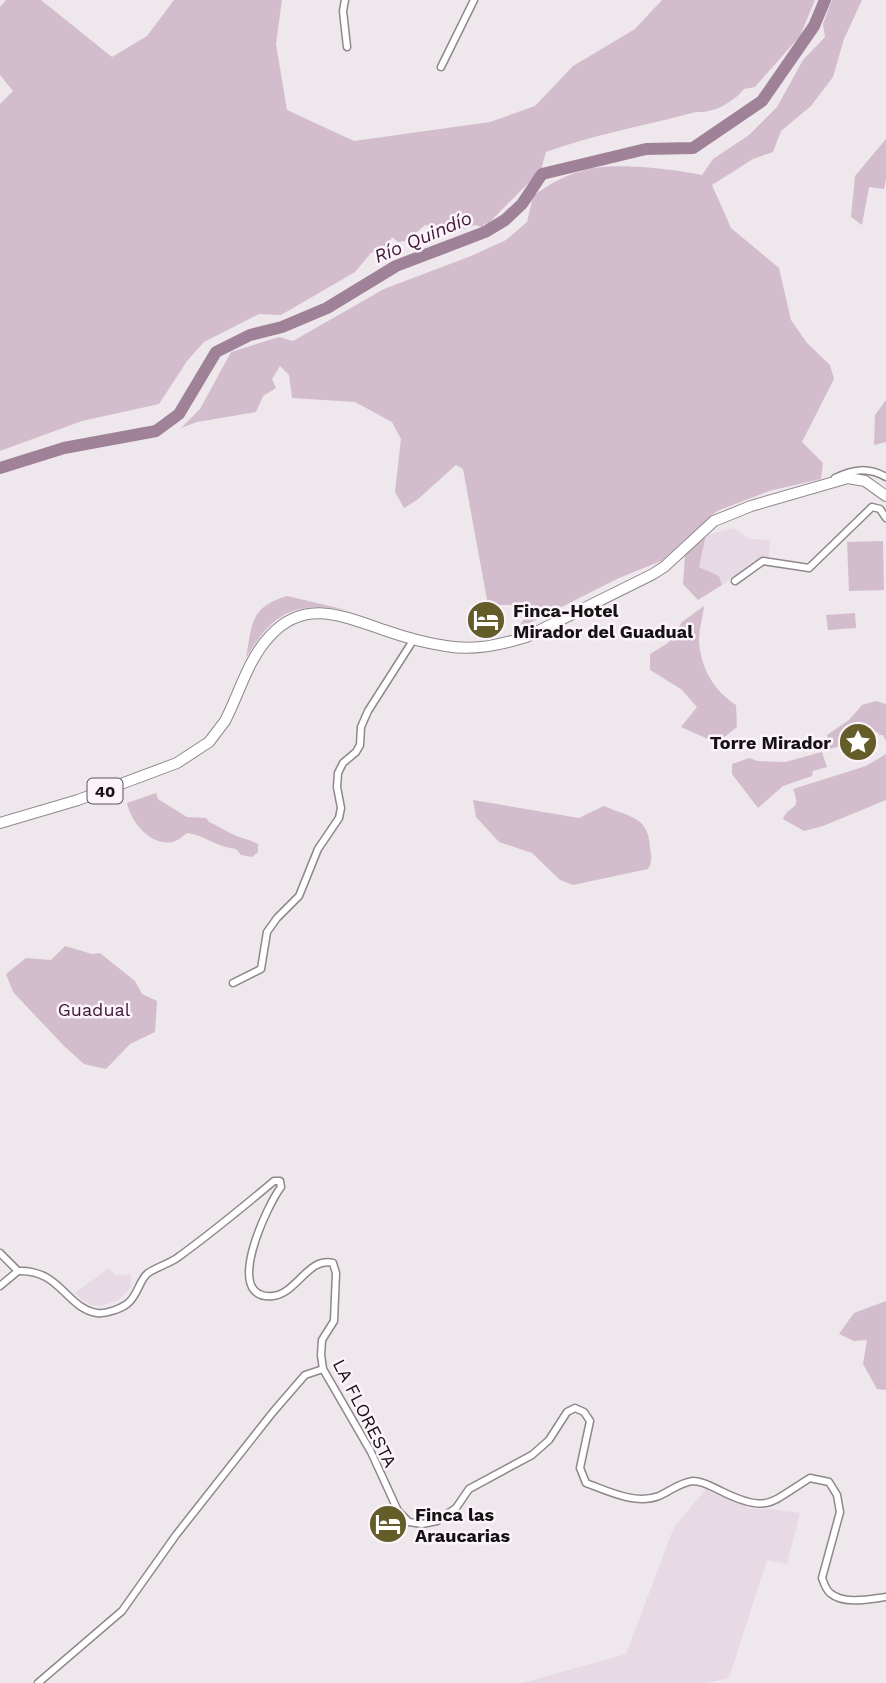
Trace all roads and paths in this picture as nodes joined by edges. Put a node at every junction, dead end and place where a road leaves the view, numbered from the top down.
1 (345, 0) edge
2 (474, 0) edge
3 (347, 47) dead end
4 (441, 67) dead end
5 (886, 477) edge
6 (825, 484) junction
7 (886, 496) edge
8 (886, 519) edge
9 (735, 581) dead end
10 (414, 639) junction
11 (0, 823) edge
12 (233, 984) dead end
13 (0, 1253) edge
14 (18, 1271) junction
15 (0, 1286) edge
16 (323, 1369) junction
17 (886, 1597) edge
18 (38, 1683) edge

1 - 3 street
2 - 4 street
5 - 6 street
6 - 7 main road, 40
6 - 10 main road, 40
8 - 9 street
10 - 11 main road, 40
10 - 12 street
13 - 14 street
14 - 15 street
14 - 16 street, LA FLORESTA
16 - 17 street, LA FLORESTA
16 - 18 street

